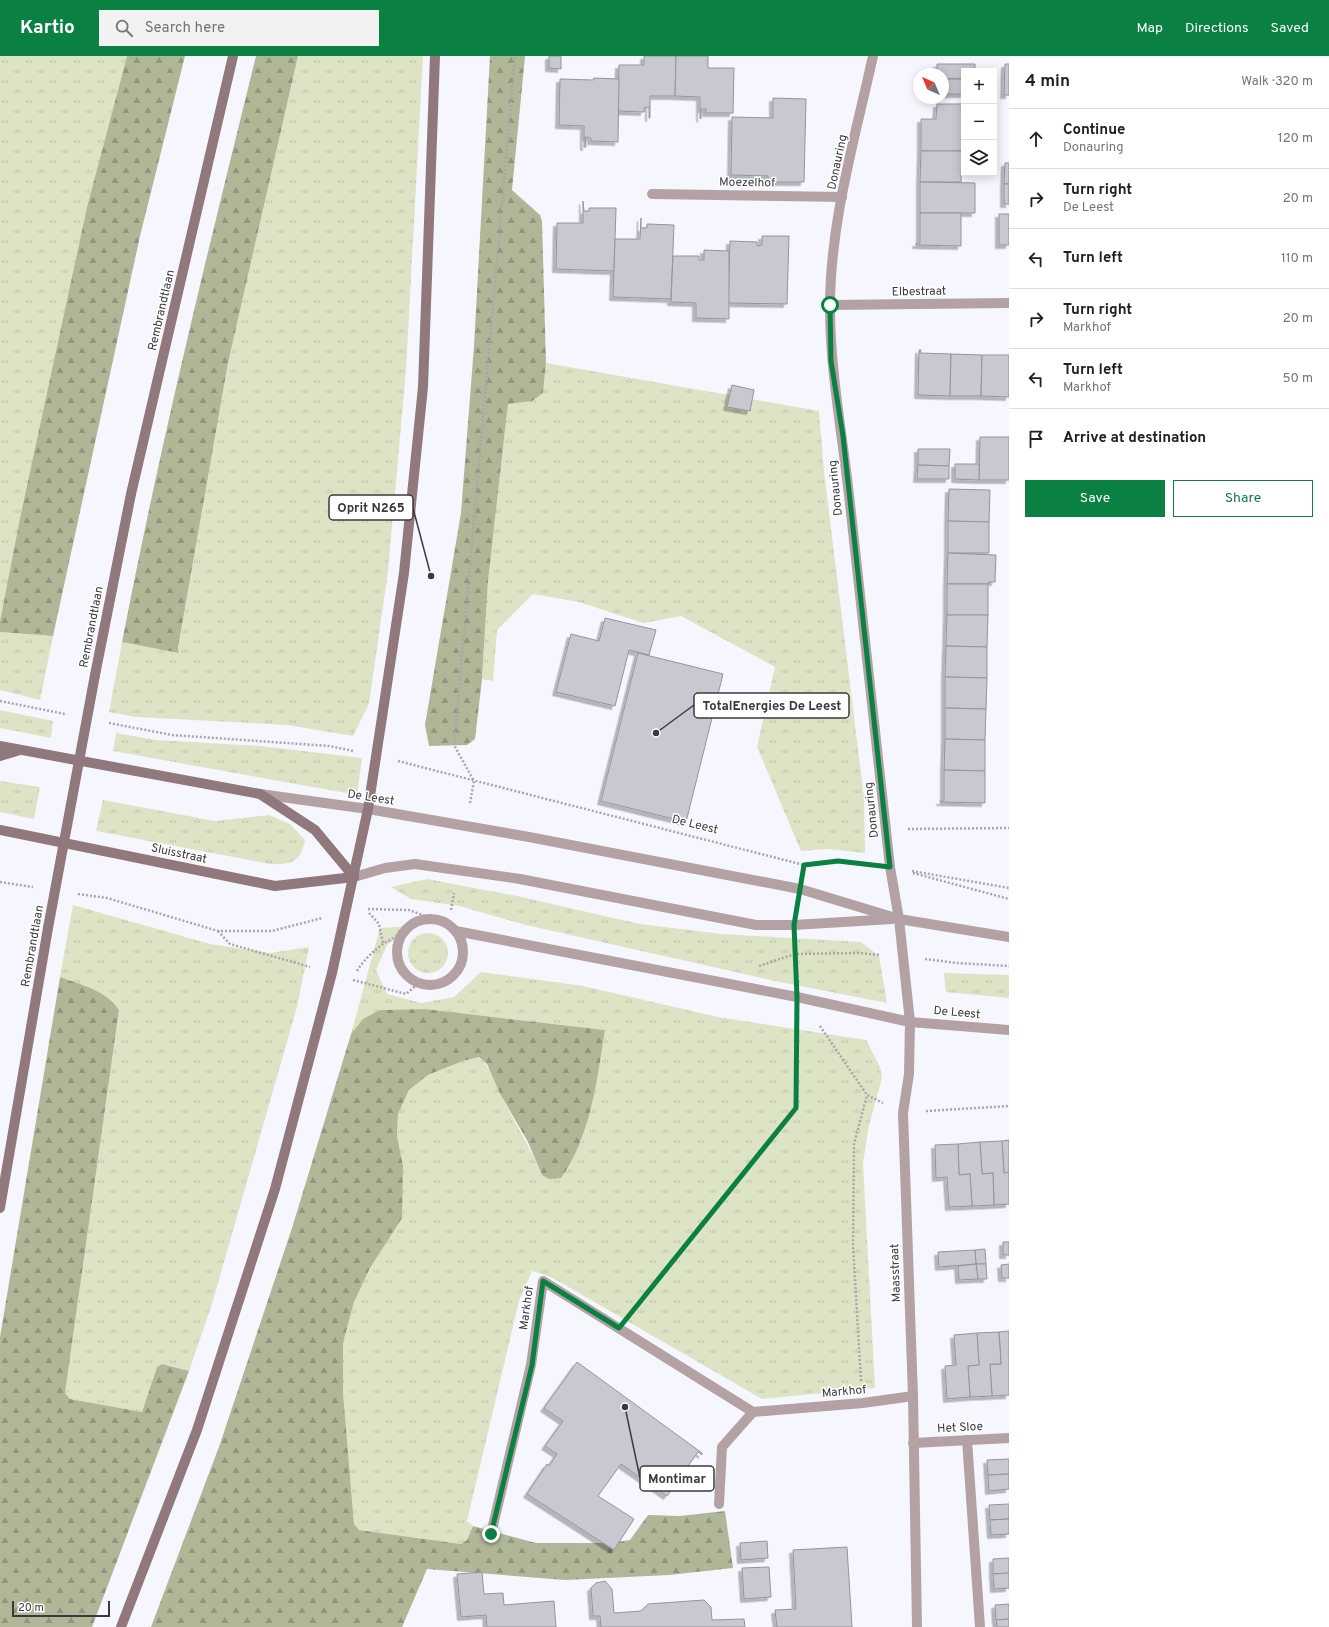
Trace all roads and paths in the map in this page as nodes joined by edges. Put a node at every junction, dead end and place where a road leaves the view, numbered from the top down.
1 (233, 56) edge
2 (435, 56) edge
3 (516, 56) edge
4 (873, 56) edge
5 (652, 194) dead end
6 (842, 196) junction
7 (1009, 303) edge
8 (830, 305) junction
9 (0, 702) edge
10 (70, 715) dead end
11 (102, 721) dead end
12 (0, 746) edge
13 (19, 750) junction
14 (376, 755) junction
15 (0, 756) edge
16 (474, 781) junction
17 (260, 794) junction
18 (368, 809) junction
19 (1009, 828) edge
20 (886, 829) junction
21 (0, 830) edge
22 (804, 865) junction
23 (890, 867) junction
24 (354, 877) junction
25 (0, 882) edge
26 (38, 888) dead end
27 (1009, 888) edge
28 (800, 889) junction
29 (76, 894) dead end
30 (1009, 899) edge
31 (346, 914) junction
32 (431, 918) junction
33 (899, 919) junction
34 (794, 925) junction
35 (456, 931) junction
36 (1009, 937) edge
37 (383, 943) dead end
38 (795, 954) junction
39 (903, 956) junction
40 (1009, 966) edge
41 (755, 967) dead end
42 (797, 997) junction
43 (910, 1022) junction
44 (1009, 1030) edge
45 (867, 1095) dead end
46 (0, 1208) edge
47 (619, 1328) junction
48 (913, 1396) junction
49 (863, 1403) junction
50 (753, 1412) junction
51 (1009, 1438) edge
52 (967, 1440) junction
53 (912, 1443) junction
54 (719, 1504) dead end
55 (491, 1534) dead end
56 (121, 1627) edge
57 (917, 1627) edge
58 (980, 1627) edge

1 - 46 main road, Rembrandtlaan, bridge
2 - 14 main road
3 - 16 path
4 - 6 street, Donauring
5 - 6 street, Moezelhof
6 - 8 street, Donauring
7 - 8 street, Elbestraat
8 - 20 street, Donauring
9 - 10 path
11 - 14 path, De Leest
12 - 13 main road
13 - 15 main road
13 - 17 main road
14 - 16 path, De Leest
14 - 18 main road
16 - 22 path, De Leest
17 - 18 street, De Leest
17 - 24 main road
18 - 24 main road
18 - 28 street, De Leest
19 - 20 path
20 - 23 street, Donauring
21 - 24 main road, Sluisstraat
22 - 23 path, De Leest
22 - 28 path
23 - 27 path
23 - 30 path, De Leest
23 - 33 street, Donauring
24 - 31 main road
24 - 34 street, De Leest
25 - 26 path
28 - 33 street, De Leest
29 - 31 path
31 - 56 main road
32 - 35 street, De Leest
32 - 35 street
32 - 37 path
33 - 34 street, De Leest
33 - 36 street, De Leest
33 - 39 street, Maasstraat
34 - 38 path
35 - 42 street, De Leest
38 - 39 path
38 - 41 path
38 - 42 path
39 - 40 path
39 - 43 street, Maasstraat
42 - 43 street, De Leest
42 - 47 path
43 - 44 street, De Leest
43 - 48 street, Maasstraat
45 - 49 path
47 - 50 street, Markhof
47 - 55 street, Markhof
48 - 49 street, Markhof
48 - 53 street, Maasstraat
49 - 50 street, Markhof
50 - 54 street
51 - 52 street, Het Sloe
52 - 53 street, Het Sloe
52 - 58 street
53 - 57 street, Maasstraat

